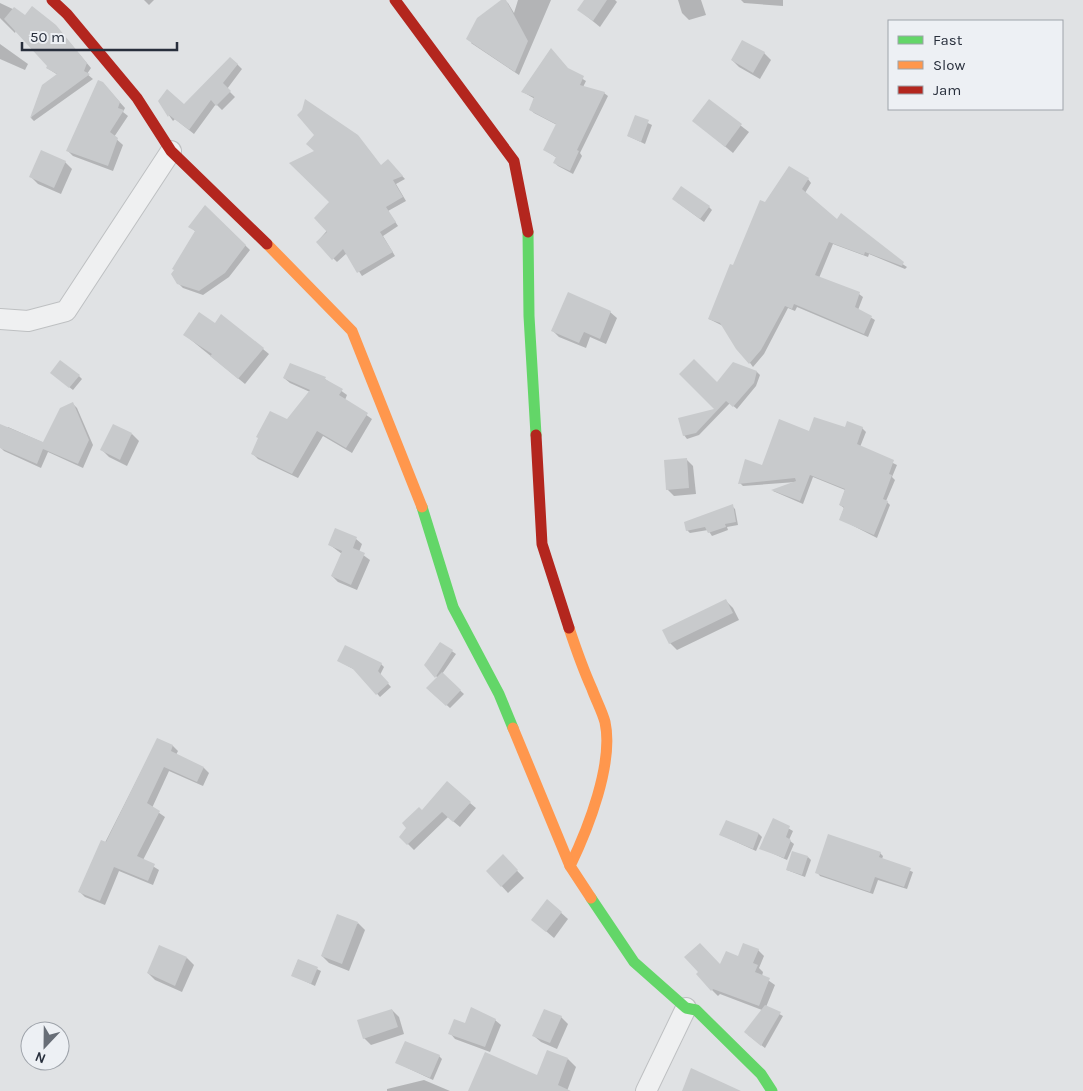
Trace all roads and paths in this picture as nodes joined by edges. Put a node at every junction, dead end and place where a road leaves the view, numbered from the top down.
1 (52, 0) edge
2 (395, 0) edge
3 (171, 150) junction
4 (0, 319) edge
5 (570, 866) junction
6 (686, 1008) junction
7 (646, 1091) edge
8 (772, 1091) edge

1 - 3 main road
2 - 5 main road
3 - 4 street
3 - 5 main road
5 - 6 main road
6 - 7 street
6 - 8 main road

